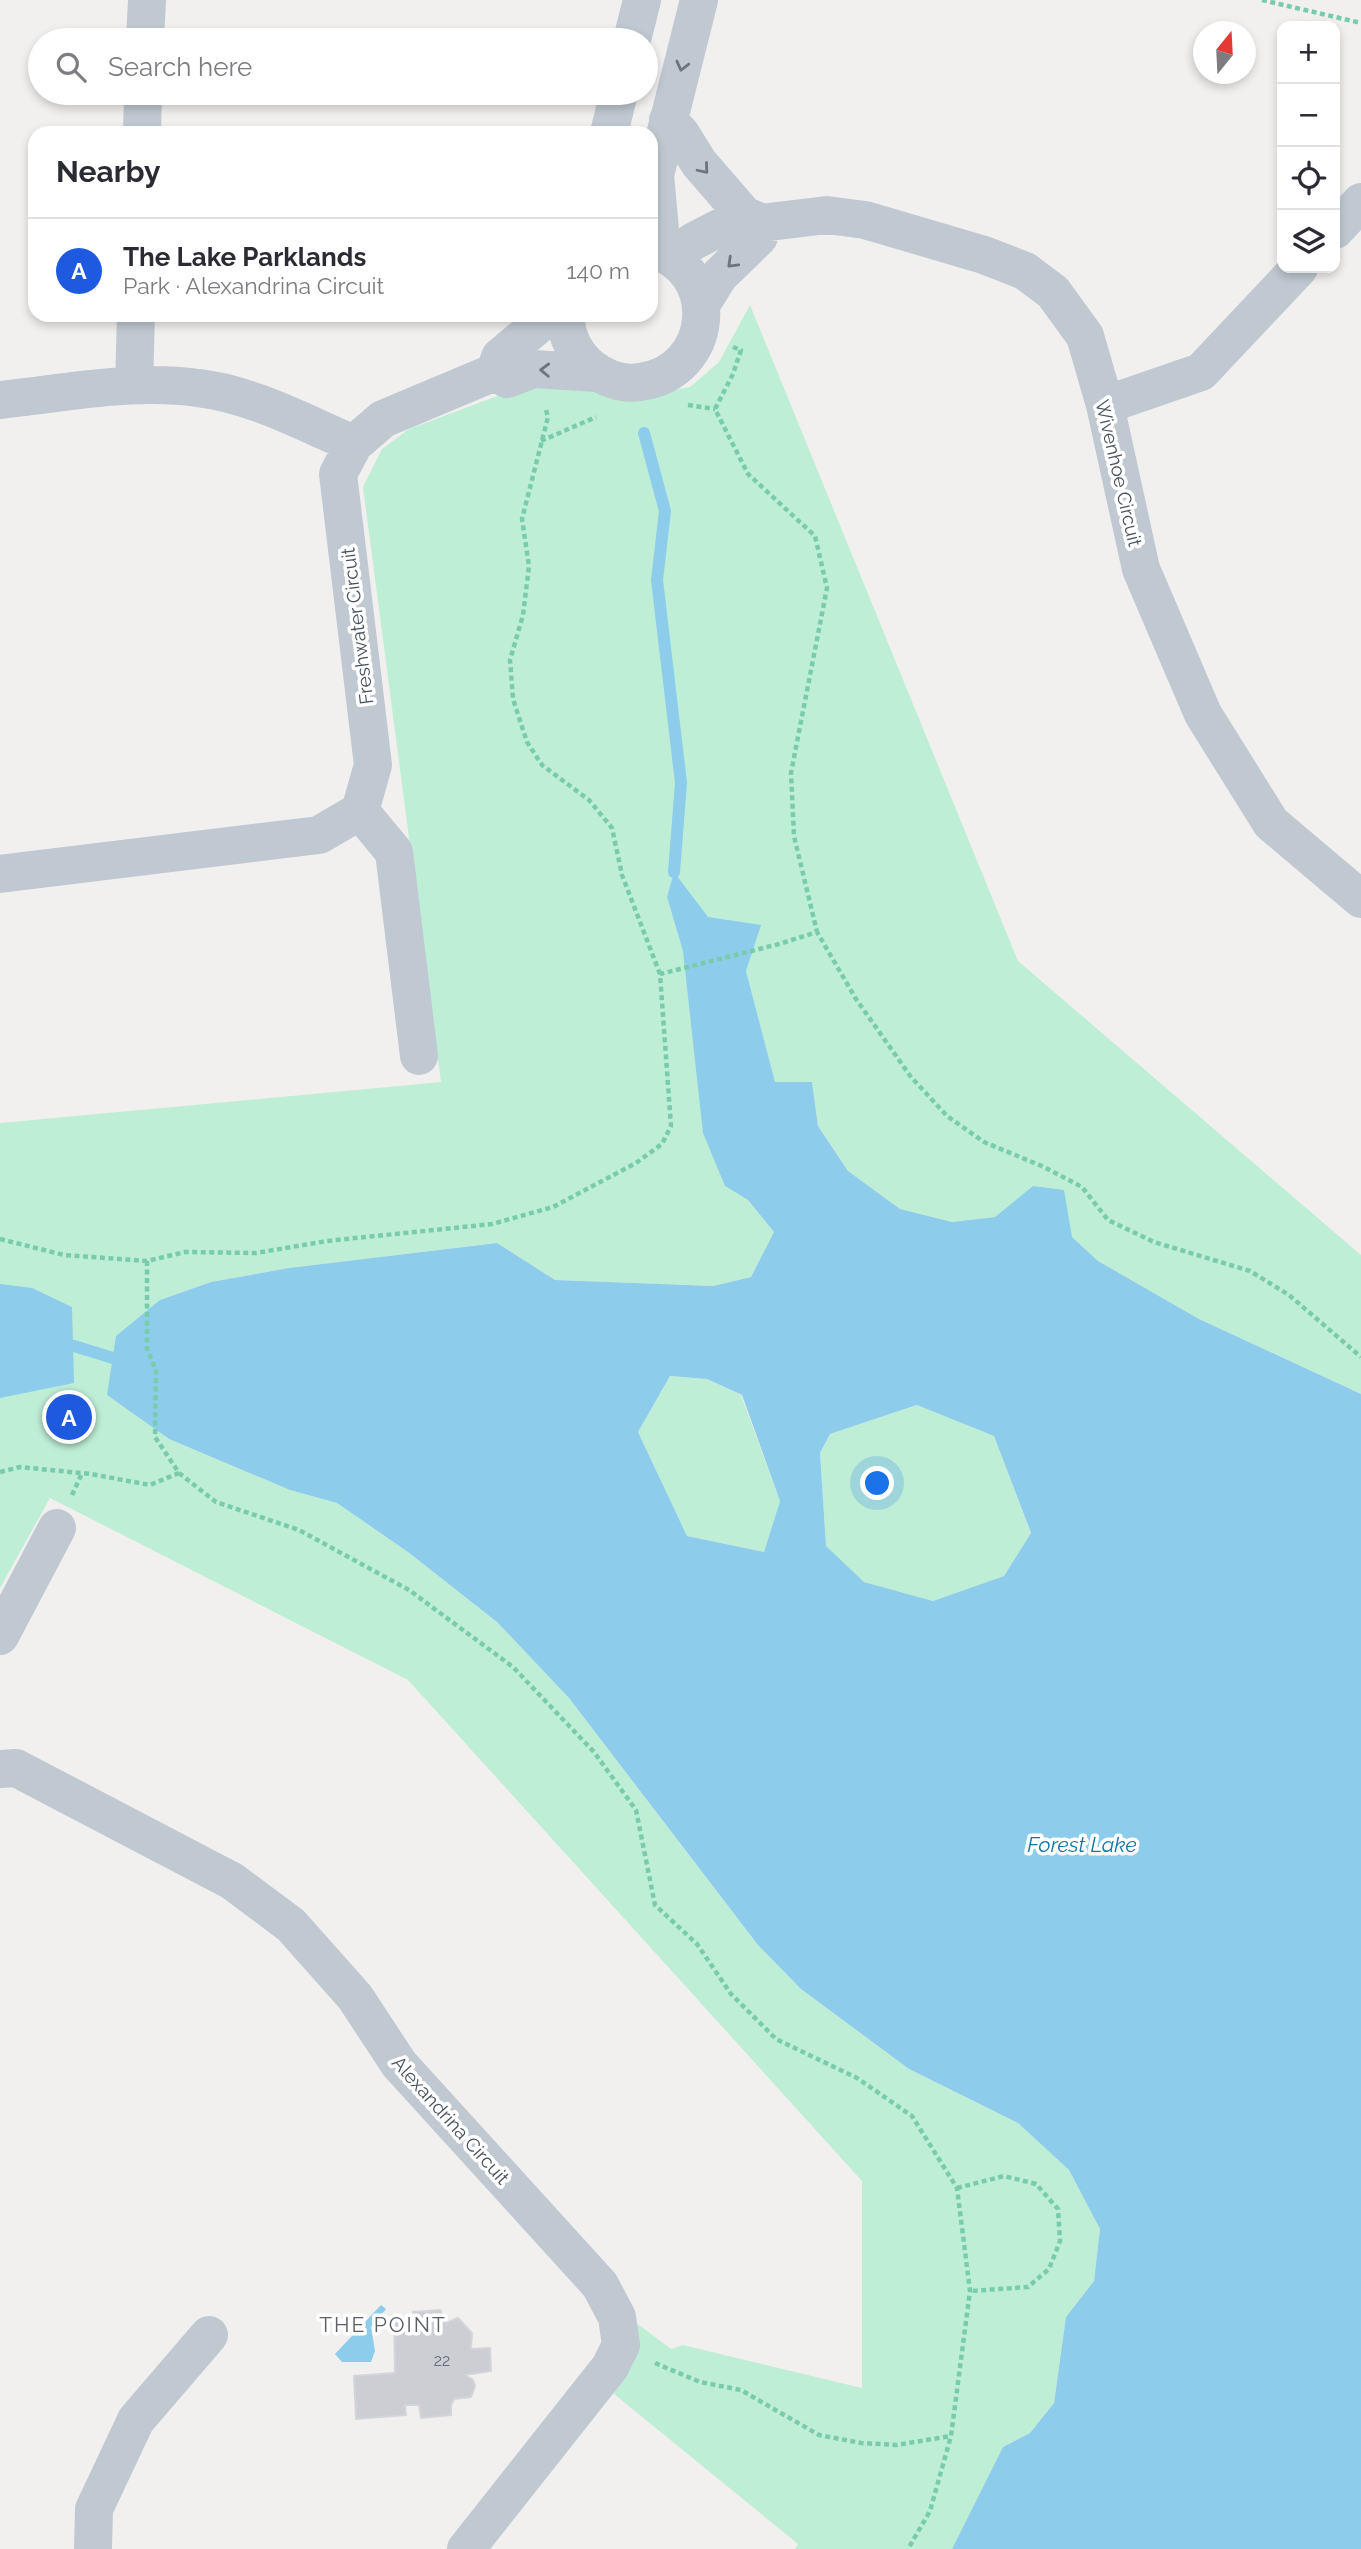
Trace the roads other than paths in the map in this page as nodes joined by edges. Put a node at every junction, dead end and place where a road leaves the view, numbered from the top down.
1 (147, 0) edge
2 (642, 0) edge
3 (699, 0) edge
4 (146, 28) edge
5 (635, 28) edge
6 (143, 105) edge
7 (616, 105) edge
8 (668, 120) junction
9 (142, 126) edge
10 (611, 126) edge
11 (658, 162) edge
12 (1361, 202) edge
13 (658, 214) edge
14 (753, 219) junction
15 (1340, 225) edge
16 (661, 253) edge
17 (1294, 273) edge
18 (701, 305) junction
19 (136, 322) edge
20 (541, 322) edge
21 (567, 322) edge
22 (495, 372) junction
23 (597, 373) junction
24 (134, 385) junction
25 (0, 400) edge
26 (1105, 405) junction
27 (354, 444) junction
28 (360, 810) junction
29 (0, 874) edge
30 (1361, 898) edge
31 (419, 1056) dead end
32 (57, 1528) dead end
33 (0, 1636) edge
34 (0, 1769) edge
35 (209, 2335) dead end
36 (93, 2549) edge
37 (466, 2549) edge

1 - 4 street
2 - 5 street
3 -> 8 street
6 - 9 street
7 - 10 street
8 - 11 street
8 -> 14 street
12 - 15 street
13 - 16 street
14 - 16 street, Wivenhoe Circuit
14 -> 18 street
14 - 26 street, Wivenhoe Circuit
16 - 18 street
17 - 26 street
18 - 23 street, Freshwater Circuit
19 - 24 street
20 - 22 street
21 - 23 street
23 -> 22 street, Freshwater Circuit
22 - 27 street, Freshwater Circuit
24 - 25 street
24 - 27 street
26 - 30 street, Wivenhoe Circuit
27 - 28 street, Freshwater Circuit
28 - 29 street
28 - 31 street
32 - 33 street
34 - 37 street, Alexandrina Circuit
35 - 36 street

